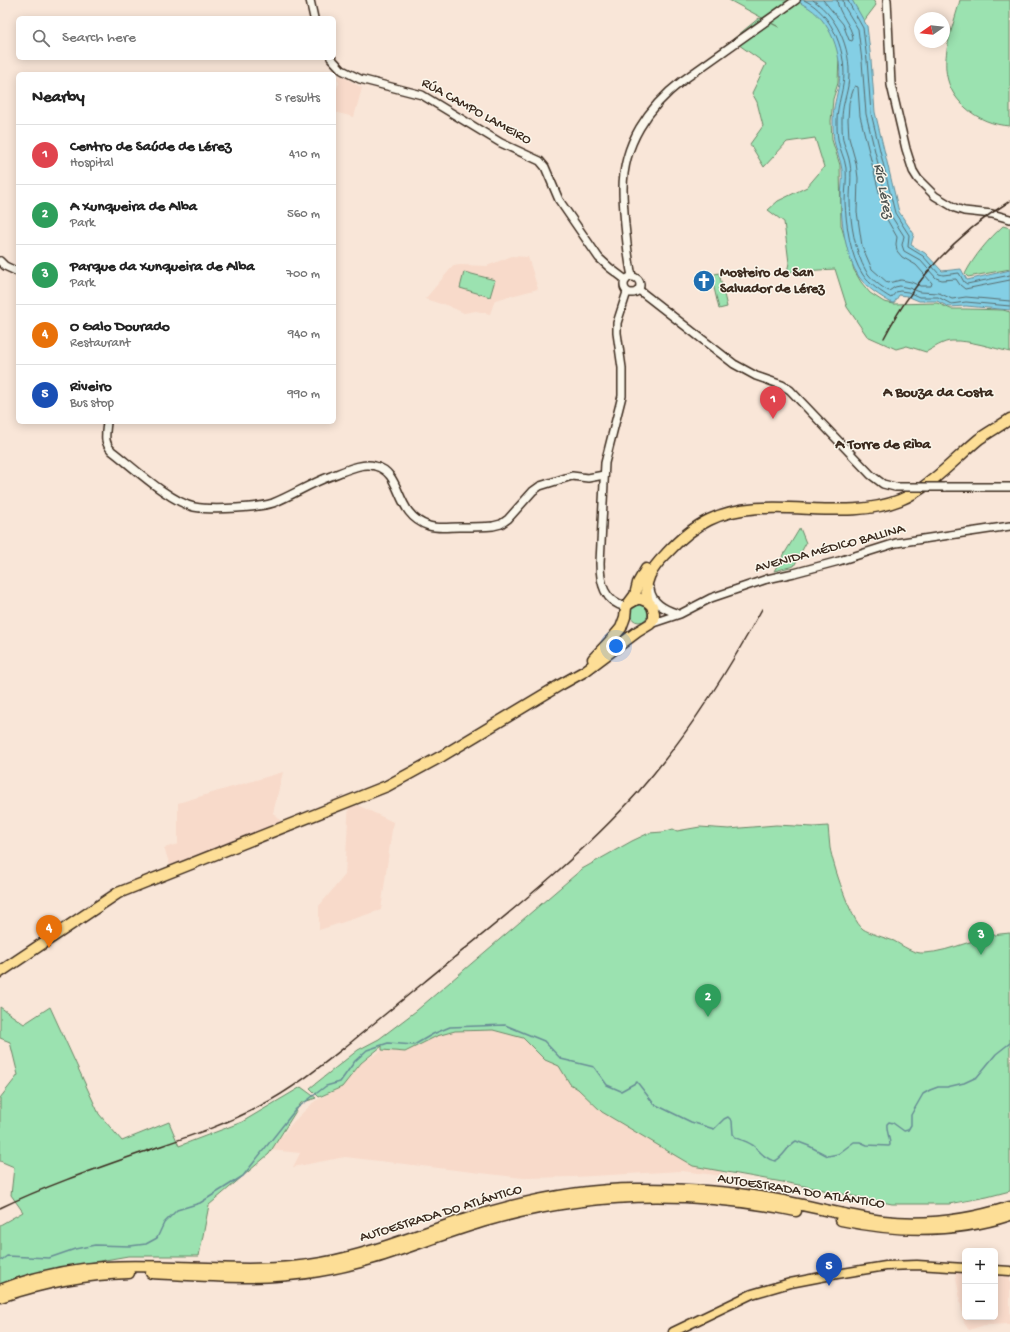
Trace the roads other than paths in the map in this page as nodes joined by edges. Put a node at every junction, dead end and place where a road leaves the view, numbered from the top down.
1 (310, 0) edge
2 (796, 0) edge
3 (886, 0) edge
4 (314, 16) edge
5 (333, 60) edge
6 (1010, 219) edge
7 (0, 261) edge
8 (16, 271) edge
9 (629, 278) junction
10 (639, 290) junction
11 (627, 292) junction
12 (1010, 419) edge
13 (106, 424) edge
14 (1010, 425) edge
15 (967, 451) junction
16 (604, 475) junction
17 (1010, 487) edge
18 (708, 520) junction
19 (1010, 526) edge
20 (650, 575) junction
21 (651, 605) junction
22 (627, 609) junction
23 (685, 611) junction
24 (676, 613) junction
25 (647, 626) junction
26 (560, 685) junction
27 (0, 972) edge
28 (1010, 1207) edge
29 (1010, 1215) edge
30 (962, 1268) edge
31 (998, 1270) edge
32 (1010, 1271) edge
33 (962, 1272) edge
34 (998, 1274) edge
35 (1010, 1275) edge
36 (0, 1290) edge
37 (0, 1297) edge
38 (673, 1332) edge
39 (684, 1332) edge

1 - 4 street
2 - 9 street
3 - 6 street
5 - 9 street, RÚA CAMPO LAMEIRO
7 - 8 street
9 - 10 street
9 - 11 street
10 - 11 street
10 - 17 street, bridge
11 - 16 street
12 - 15 highway
13 - 16 street
14 - 15 highway
15 - 18 highway
16 - 22 street
18 - 20 highway
18 - 22 highway
19 - 23 street, AVENIDA MÉDICO BALLINA, bridge
20 - 21 highway
20 - 24 street
21 - 22 highway
21 - 24 street, AVENIDA MÉDICO BALLINA
21 - 25 highway
22 - 25 highway
22 - 26 highway
23 - 24 street, AVENIDA MÉDICO BALLINA
23 - 25 street, AVENIDA MÉDICO BALLINA
25 - 26 highway
26 - 27 highway
28 - 36 highway, AUTOESTRADA DO ATLÁNTICO
29 - 37 highway, AUTOESTRADA DO ATLÁNTICO
30 - 38 main road
31 - 32 main road
33 - 39 main road
34 - 35 main road

